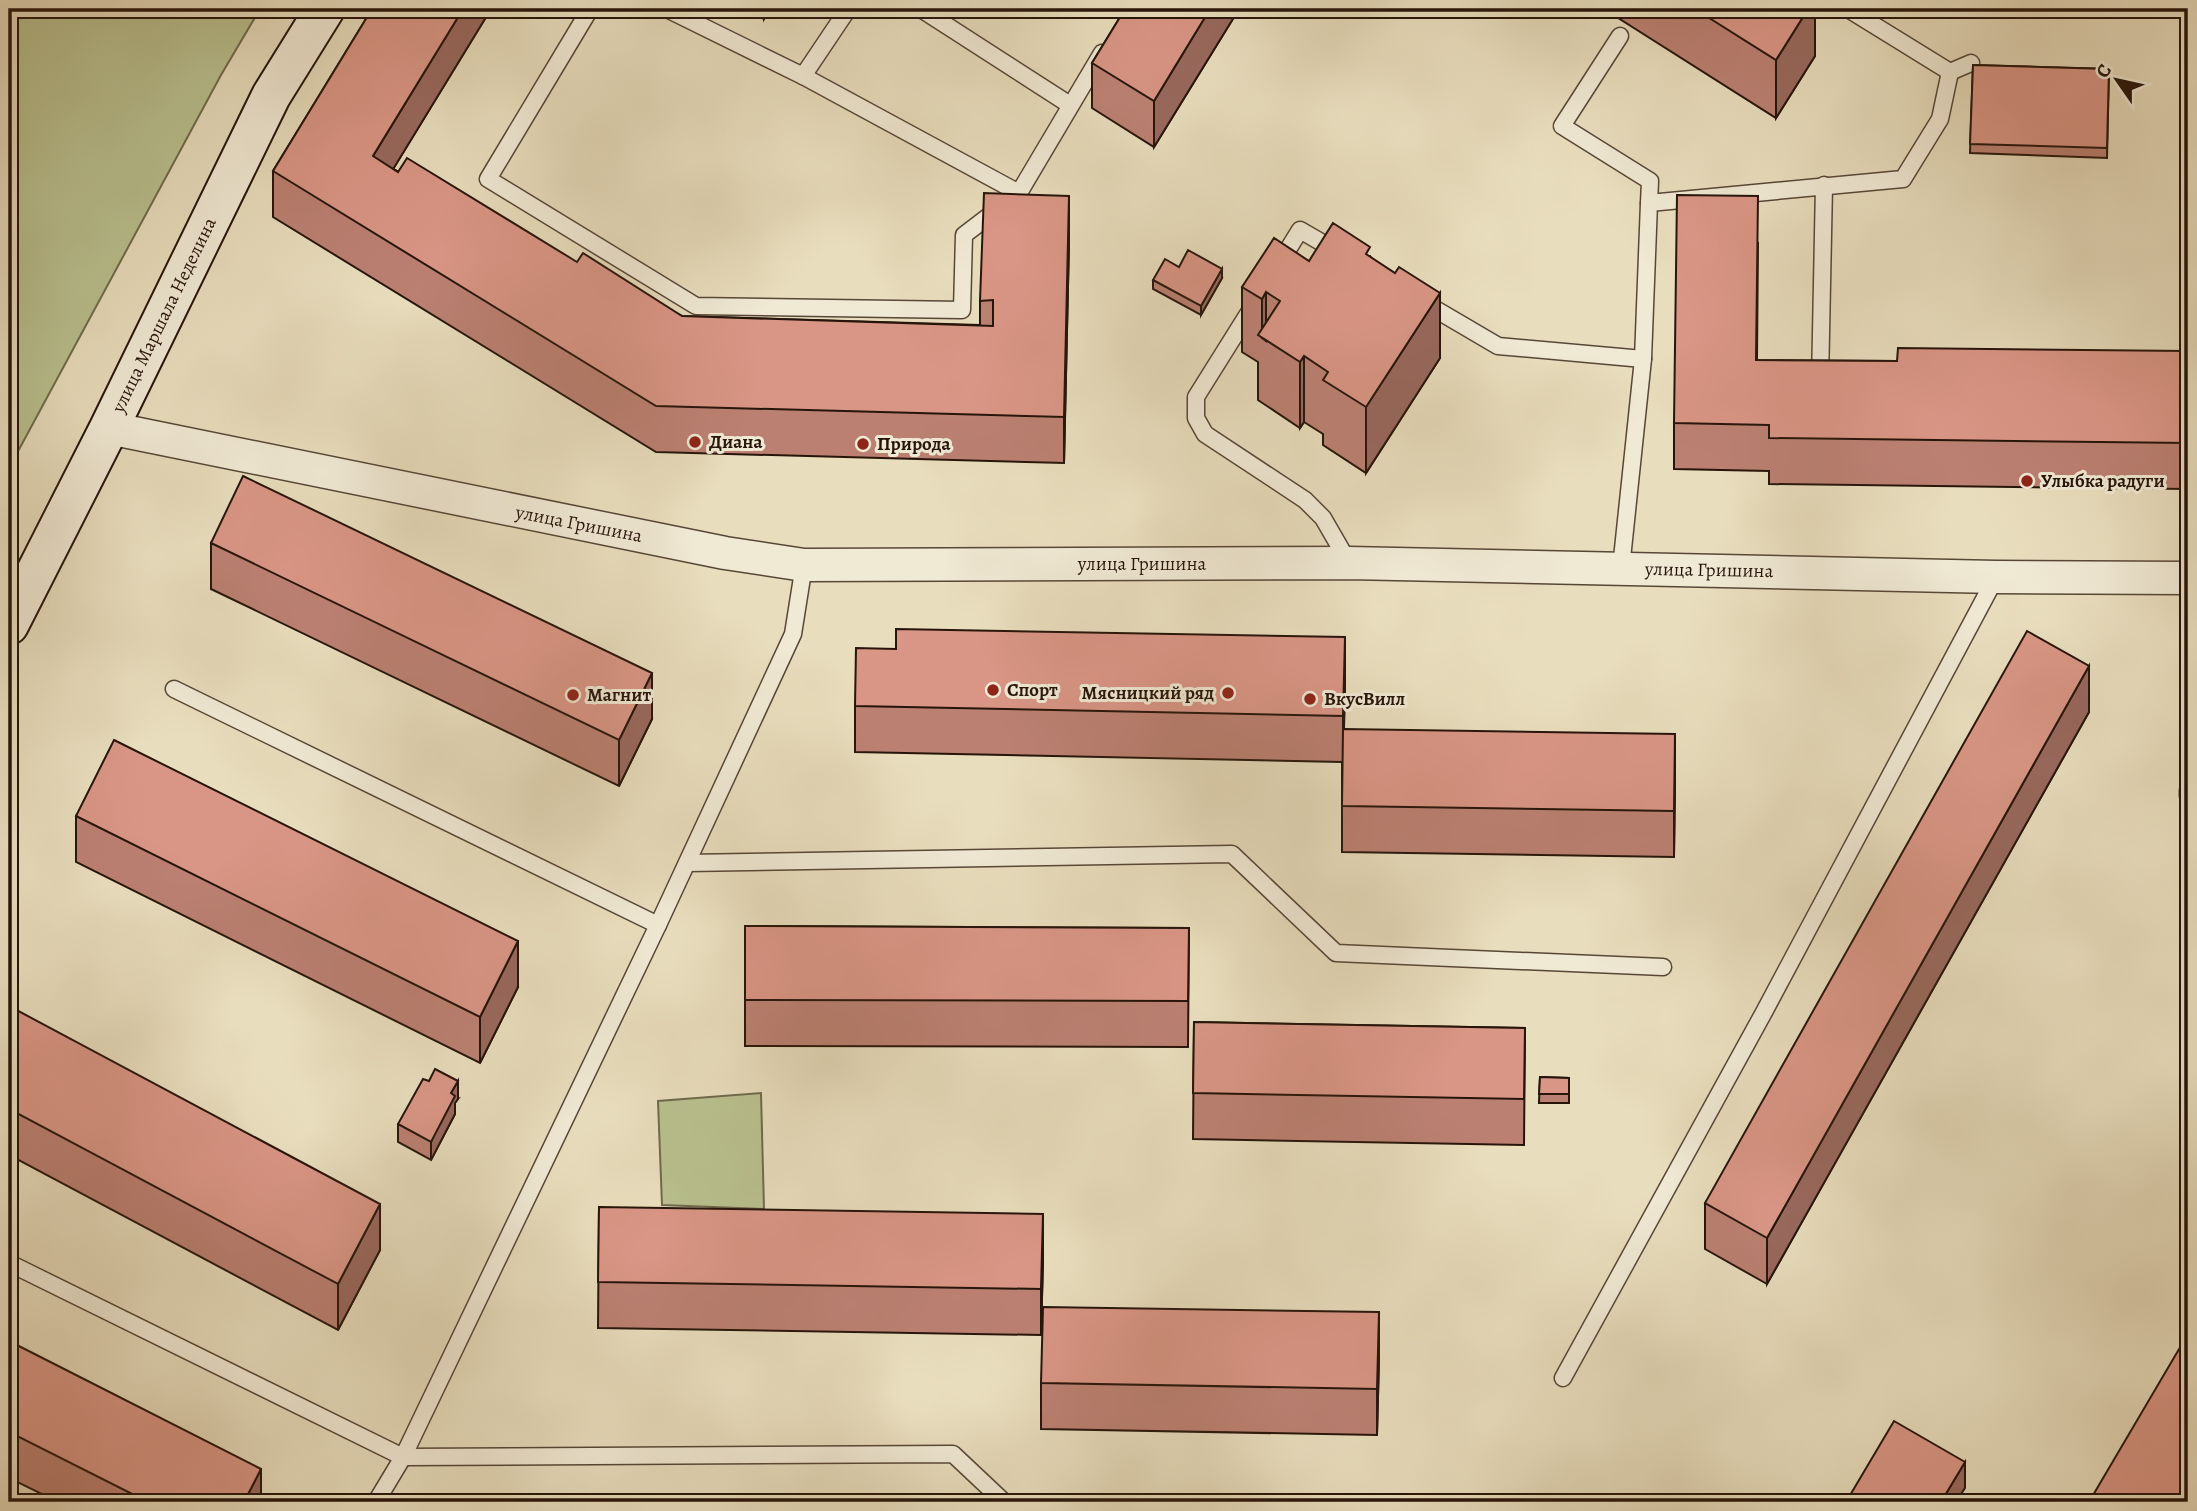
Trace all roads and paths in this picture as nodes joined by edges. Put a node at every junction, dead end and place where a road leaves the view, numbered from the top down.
1 (325, 9) edge
2 (590, 9) edge
3 (667, 9) edge
4 (848, 9) edge
5 (921, 9) edge
6 (1848, 9) edge
7 (1620, 36) dead end
8 (1109, 41) edge
9 (1970, 62) dead end
10 (1950, 72) junction
11 (803, 76) junction
12 (1070, 105) junction
13 (1824, 185) junction
14 (1019, 193) junction
15 (1650, 203) junction
16 (1347, 258) edge
17 (1273, 275) edge
18 (1405, 292) edge
19 (1259, 297) edge
20 (1643, 359) junction
21 (1833, 387) edge
22 (109, 428) junction
23 (1349, 563) junction
24 (804, 565) junction
25 (1621, 568) junction
26 (1996, 577) junction
27 (2188, 578) edge
28 (13, 607) edge
29 (174, 689) dead end
30 (2188, 790) edge
31 (2188, 796) edge
32 (687, 863) junction
33 (658, 925) junction
34 (1663, 967) dead end
35 (9, 1263) edge
36 (1563, 1378) dead end
37 (404, 1457) junction
38 (376, 1502) edge
39 (1004, 1502) edge

1 - 22 street, улица Маршала Неделина
2 - 14 lane
3 - 11 lane
4 - 11 lane
5 - 12 lane
6 - 10 lane
7 - 15 lane
8 - 12 lane
9 - 10 lane
10 - 13 lane
11 - 14 lane
12 - 14 lane
13 - 15 lane
13 - 21 lane
15 - 20 lane
16 - 17 lane
18 - 20 lane
19 - 23 lane
20 - 25 lane
22 - 24 street, улица Гришина
22 - 28 street, улица Маршала Неделина
23 - 24 street, улица Гришина
23 - 25 street, улица Гришина
24 - 32 lane
25 - 26 street, улица Гришина
26 - 27 street, улица Гришина
26 - 36 lane
29 - 33 lane
30 - 31 lane
32 - 33 lane
32 - 34 lane
33 - 37 lane
35 - 37 lane
37 - 38 lane
37 - 39 lane

